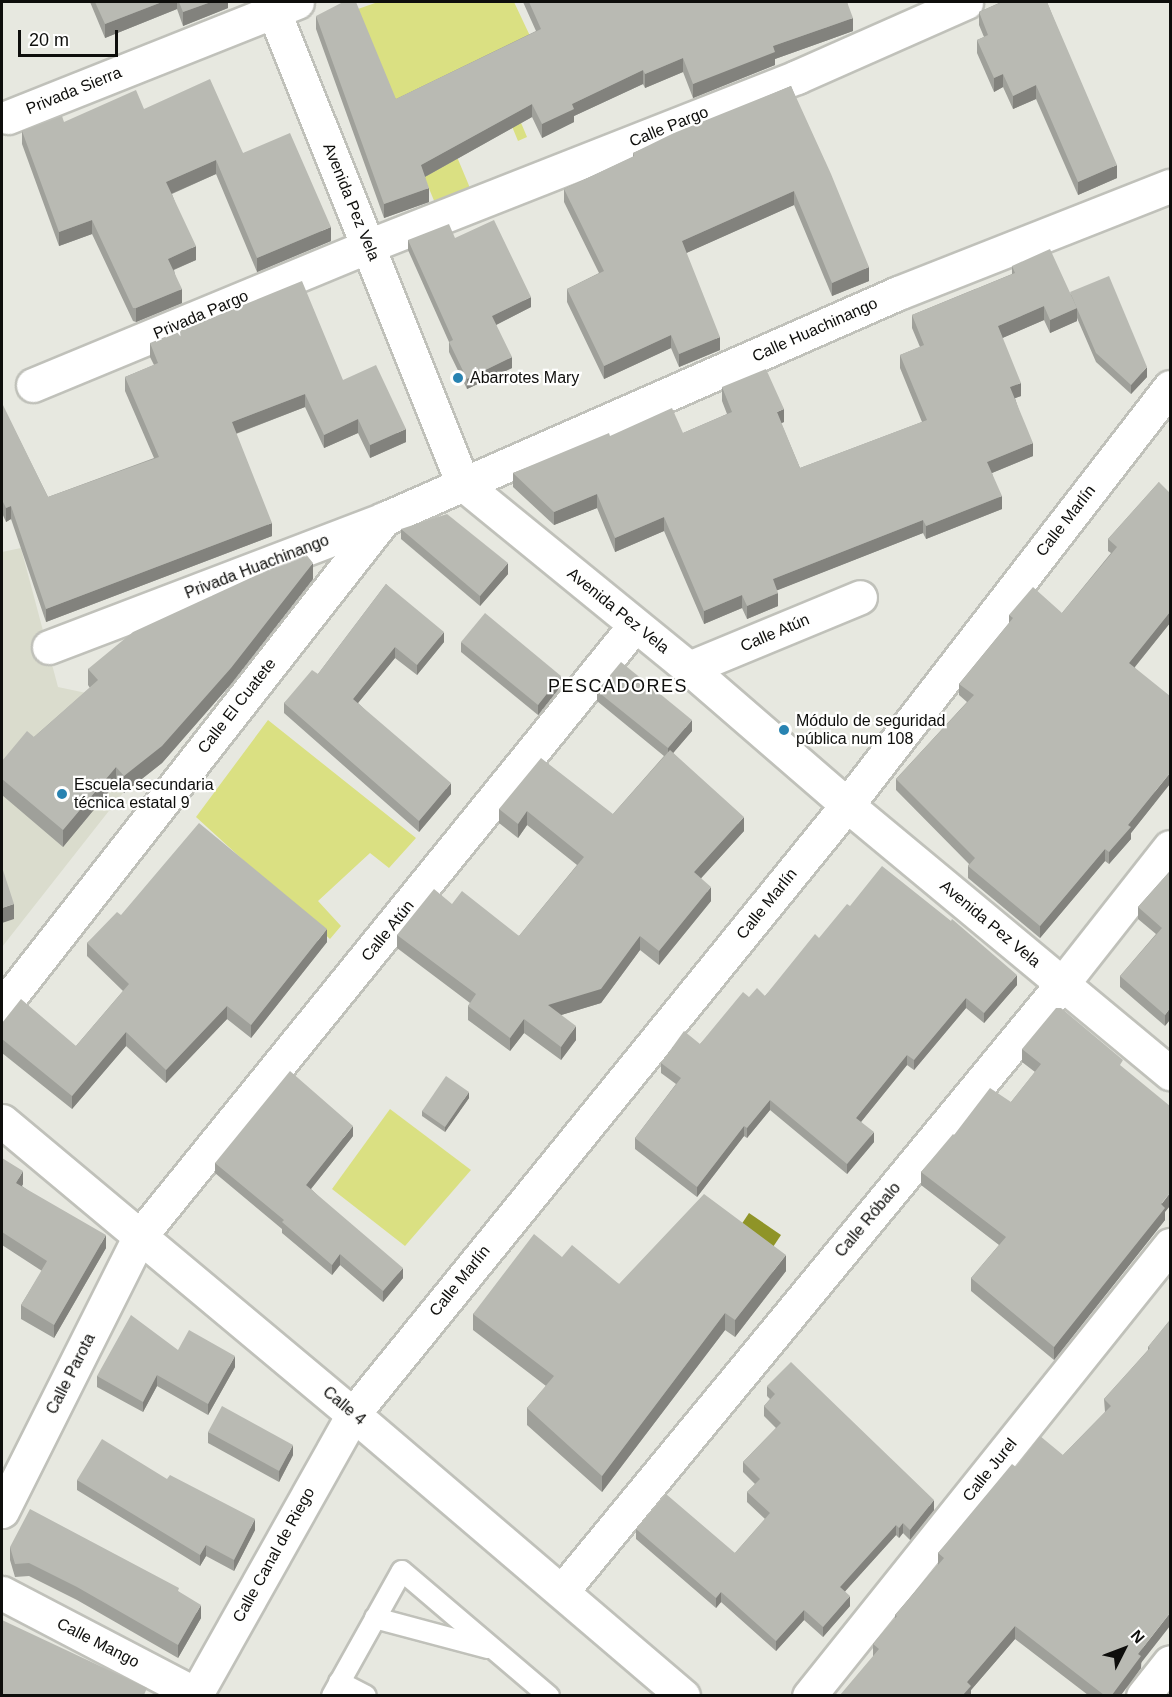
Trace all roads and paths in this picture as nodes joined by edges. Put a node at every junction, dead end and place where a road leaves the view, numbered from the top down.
1 (966, 2) edge
2 (280, 5) edge
3 (8, 117) dead end
4 (1170, 186) edge
5 (368, 246) junction
6 (33, 385) dead end
7 (1170, 387) edge
8 (463, 484) junction
9 (384, 519) junction
10 (860, 597) dead end
11 (635, 625) junction
12 (49, 647) dead end
13 (689, 668) junction
14 (847, 805) junction
15 (1170, 847) edge
16 (1062, 984) junction
17 (2, 1007) edge
18 (1170, 1073) edge
19 (2, 1121) edge
20 (140, 1236) junction
21 (1170, 1245) edge
22 (353, 1414) junction
23 (2, 1511) edge
24 (562, 1591) junction
25 (2, 1593) edge
26 (375, 1618) junction
27 (494, 1650) junction
28 (1170, 1662) edge
29 (335, 1688) edge
30 (196, 1695) edge
31 (366, 1695) edge
32 (549, 1695) edge
33 (683, 1695) edge
34 (809, 1695) edge
35 (1143, 1695) edge

1 - 5 street, Calle Pargo
2 - 3 street, Privada Sierra
2 - 5 street, Avenida Pez Vela
4 - 8 street, Calle Huachinango
5 - 6 street, Privada Pargo
5 - 8 street, Avenida Pez Vela
7 - 14 street, Calle Marlín
8 - 9 street, Privada Huachinango
8 - 11 street, Avenida Pez Vela
9 - 12 street, Privada Huachinango
9 - 17 street, Calle El Cuatete
10 - 13 street, Calle Atún
11 - 13 street, Avenida Pez Vela
11 - 20 street, Calle Atún
13 - 14 street, Avenida Pez Vela
14 - 16 street, Avenida Pez Vela
14 - 22 street, Calle Marlín
15 - 16 street, Calle Róbalo
16 - 18 street, Avenida Pez Vela
16 - 24 street, Calle Róbalo
19 - 20 street, Calle 4
20 - 22 street, Calle 4
20 - 23 street, Calle Parota
21 - 34 street, Calle Jurel
22 - 24 street, Calle 4
22 - 30 street, Calle Canal de Riego
24 - 33 street, Calle 4
25 - 30 street, Calle Mango
26 - 27 lane
26 - 27 lane
26 - 29 lane
27 - 32 lane
28 - 35 street
29 - 31 lane

